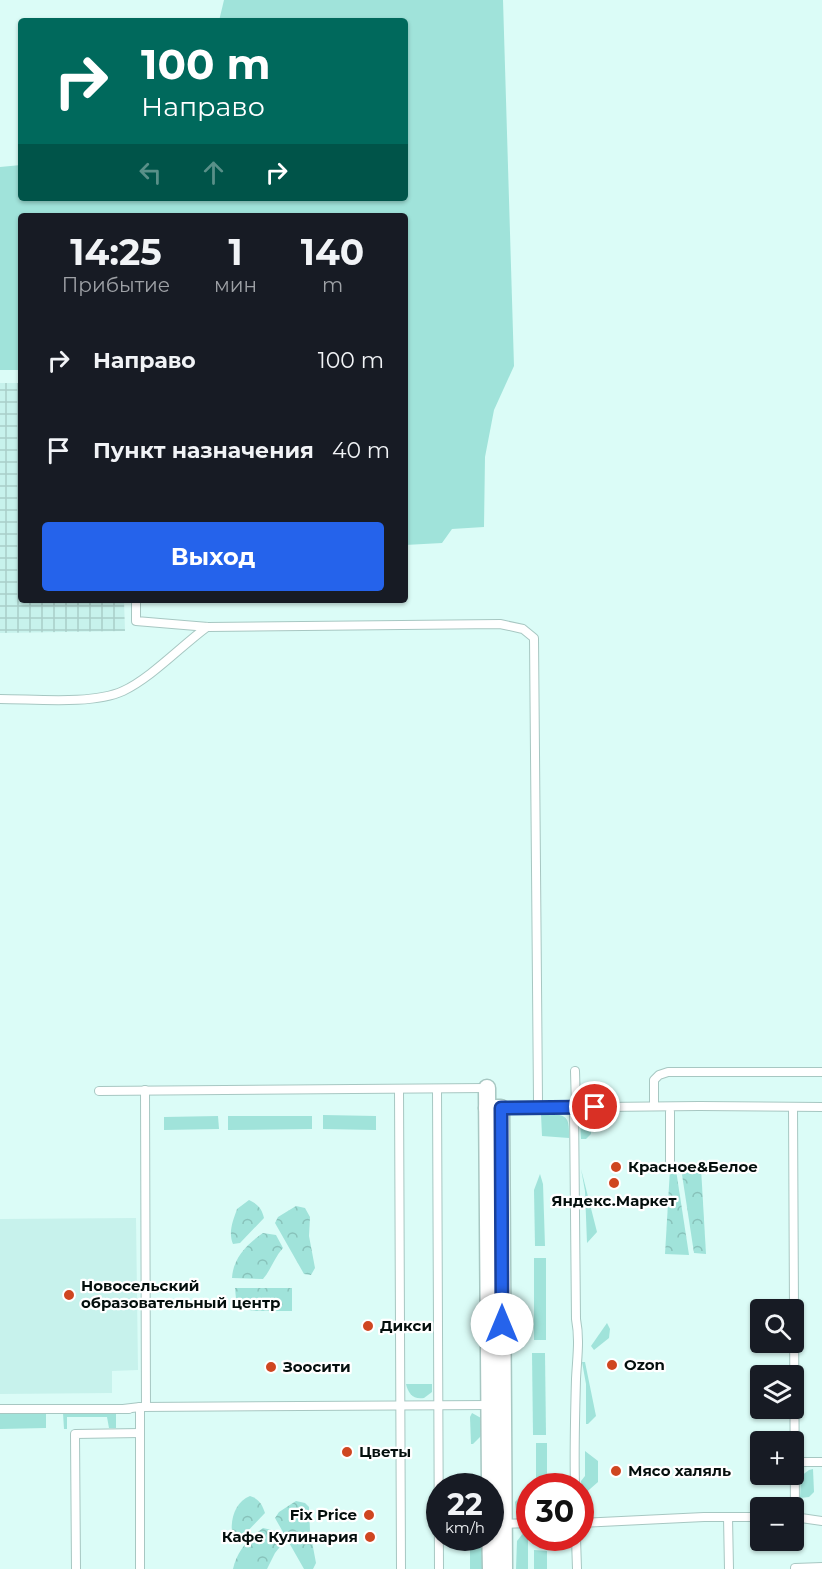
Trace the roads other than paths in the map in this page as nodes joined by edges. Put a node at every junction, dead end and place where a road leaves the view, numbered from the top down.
1 (136, 603) edge
2 (207, 627) junction
3 (0, 699) edge
4 (574, 1071) dead end
5 (822, 1072) edge
6 (487, 1088) joint
7 (399, 1089) junction
8 (437, 1089) junction
9 (145, 1090) junction
10 (99, 1091) dead end
11 (537, 1100) dead end
12 (654, 1106) junction
13 (575, 1107) junction
14 (793, 1107) junction
15 (822, 1107) edge
16 (494, 1108) junction
17 (670, 1112) dead end
18 (670, 1161) dead end
19 (496, 1405) junction
20 (400, 1406) junction
21 (438, 1406) junction
22 (143, 1407) junction
23 (0, 1409) edge
24 (796, 1431) edge
25 (140, 1433) junction
26 (804, 1462) edge
27 (822, 1462) edge
28 (491, 1473) edge
29 (495, 1473) edge
30 (574, 1473) edge
31 (728, 1517) junction
32 (750, 1517) edge
33 (804, 1518) edge
34 (822, 1521) edge
35 (594, 1522) edge
36 (493, 1551) edge
37 (500, 1551) edge
38 (576, 1551) edge
39 (822, 1567) edge
40 (795, 1568) edge
41 (76, 1569) edge
42 (140, 1569) edge
43 (401, 1569) edge
44 (439, 1569) edge
45 (491, 1569) edge
46 (504, 1569) edge
47 (577, 1569) edge
48 (729, 1569) edge

1 - 2 lane
2 - 3 lane
2 - 11 lane
4 - 13 lane
5 - 12 lane
6 - 8 lane
6 - 16 street
7 - 8 lane
7 - 9 lane
7 - 20 lane
8 - 21 lane
9 - 10 lane
9 - 22 lane
12 - 13 lane
12 - 14 lane
13 - 16 lane
13 - 30 lane
14 - 15 lane
14 - 24 lane
16 - 19 street
17 - 18 lane
19 - 21 lane
19 - 28 street
19 - 29 street
20 - 21 lane
20 - 22 lane
20 - 43 lane
21 - 44 lane
22 - 23 lane
22 - 25 lane
25 - 41 lane
25 - 42 lane
26 - 27 lane
31 - 32 lane
31 - 35 lane
31 - 48 lane
33 - 34 lane
36 - 45 street
37 - 46 street
38 - 47 lane
39 - 40 lane

